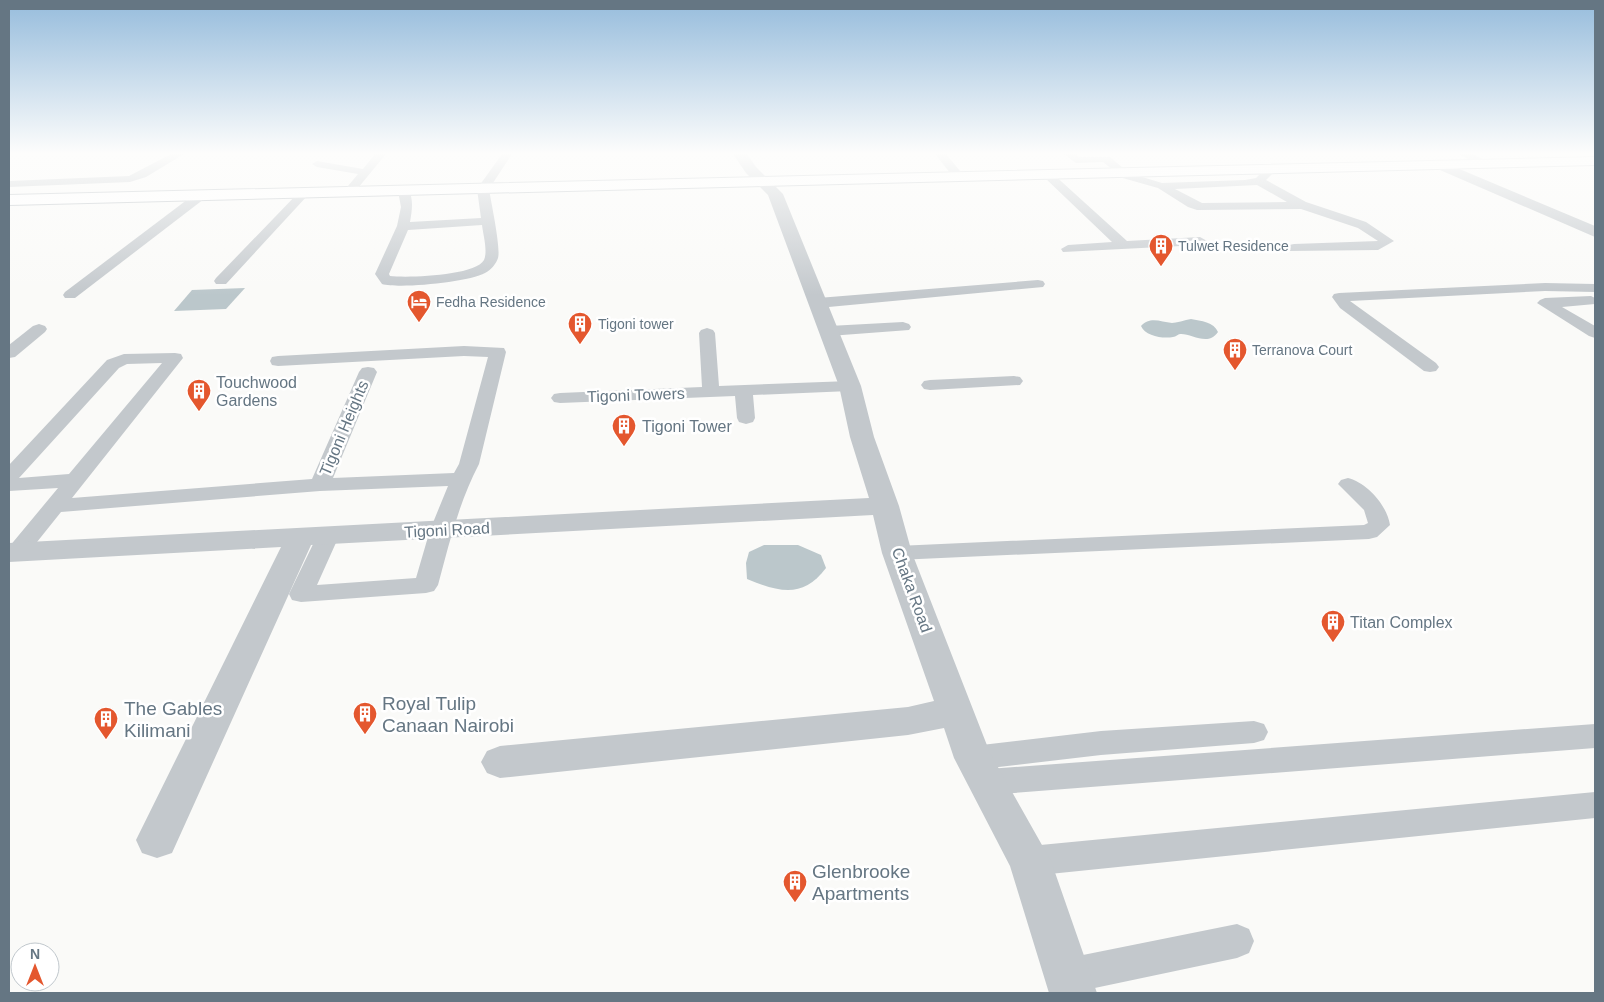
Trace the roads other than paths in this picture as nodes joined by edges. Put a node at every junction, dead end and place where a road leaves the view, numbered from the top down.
1 (194, 201) edge
2 (298, 201) edge
3 (406, 201) edge
4 (485, 201) edge
5 (778, 201) edge
6 (1076, 201) edge
7 (1187, 201) edge
8 (1294, 201) edge
9 (1523, 201) edge
10 (1302, 205) junction
11 (487, 221) junction
12 (403, 226) junction
13 (1595, 232) edge
14 (1200, 241) dead end
15 (1124, 246) junction
16 (1294, 248) dead end
17 (1068, 249) dead end
18 (221, 281) dead end
19 (1038, 284) dead end
20 (1595, 288) edge
21 (70, 294) dead end
22 (1595, 301) edge
23 (818, 303) junction
24 (903, 327) dead end
25 (39, 329) dead end
26 (829, 331) junction
27 (707, 333) dead end
28 (1595, 333) edge
29 (9, 353) edge
30 (278, 360) dead end
31 (1430, 367) dead end
32 (368, 372) dead end
33 (1014, 381) dead end
34 (930, 385) dead end
35 (850, 386) junction
36 (743, 390) junction
37 (711, 392) junction
38 (560, 398) dead end
39 (746, 418) dead end
40 (9, 477) edge
41 (461, 479) junction
42 (77, 480) junction
43 (1348, 484) dead end
44 (9, 485) edge
45 (320, 485) junction
46 (54, 506) junction
47 (885, 506) junction
48 (441, 530) junction
49 (314, 537) junction
50 (13, 552) edge
51 (897, 553) junction
52 (956, 711) junction
53 (1254, 732) dead end
54 (1595, 736) edge
55 (500, 762) dead end
56 (980, 770) junction
57 (1595, 805) edge
58 (158, 840) dead end
59 (1030, 861) junction
60 (1237, 941) dead end
61 (1071, 985) edge

1 - 21 lane
2 - 18 lane
3 - 12 lane
4 - 11 lane
5 - 23 street, Chaka Road
6 - 15 lane
7 - 10 lane
8 - 10 lane
9 - 13 street
10 - 16 lane
11 - 12 lane
11 - 12 lane
14 - 15 lane
15 - 17 lane
19 - 23 lane
20 - 31 lane
22 - 28 lane
23 - 26 street, Chaka Road
24 - 26 lane
25 - 29 lane
26 - 35 street, Chaka Road
27 - 37 lane
30 - 41 lane
32 - 45 lane, Tigoni Heights
33 - 34 lane
35 - 36 lane, Tigoni Towers
35 - 47 street, Chaka Road
36 - 37 lane, Tigoni Towers
36 - 39 lane
37 - 38 lane, Tigoni Towers
40 - 42 lane
41 - 45 lane
41 - 48 lane
42 - 44 lane
42 - 46 lane
43 - 51 lane
45 - 46 lane
46 - 50 lane
47 - 48 street, Tigoni Road
47 - 51 street, Chaka Road
48 - 49 street, Tigoni Road
48 - 49 lane
49 - 50 street, Tigoni Road
49 - 58 street
51 - 52 street, Chaka Road
52 - 55 street
52 - 56 street, Chaka Road
53 - 56 lane
54 - 56 lane
56 - 59 street, Chaka Road
57 - 59 lane
59 - 61 street, Chaka Road
60 - 61 lane

